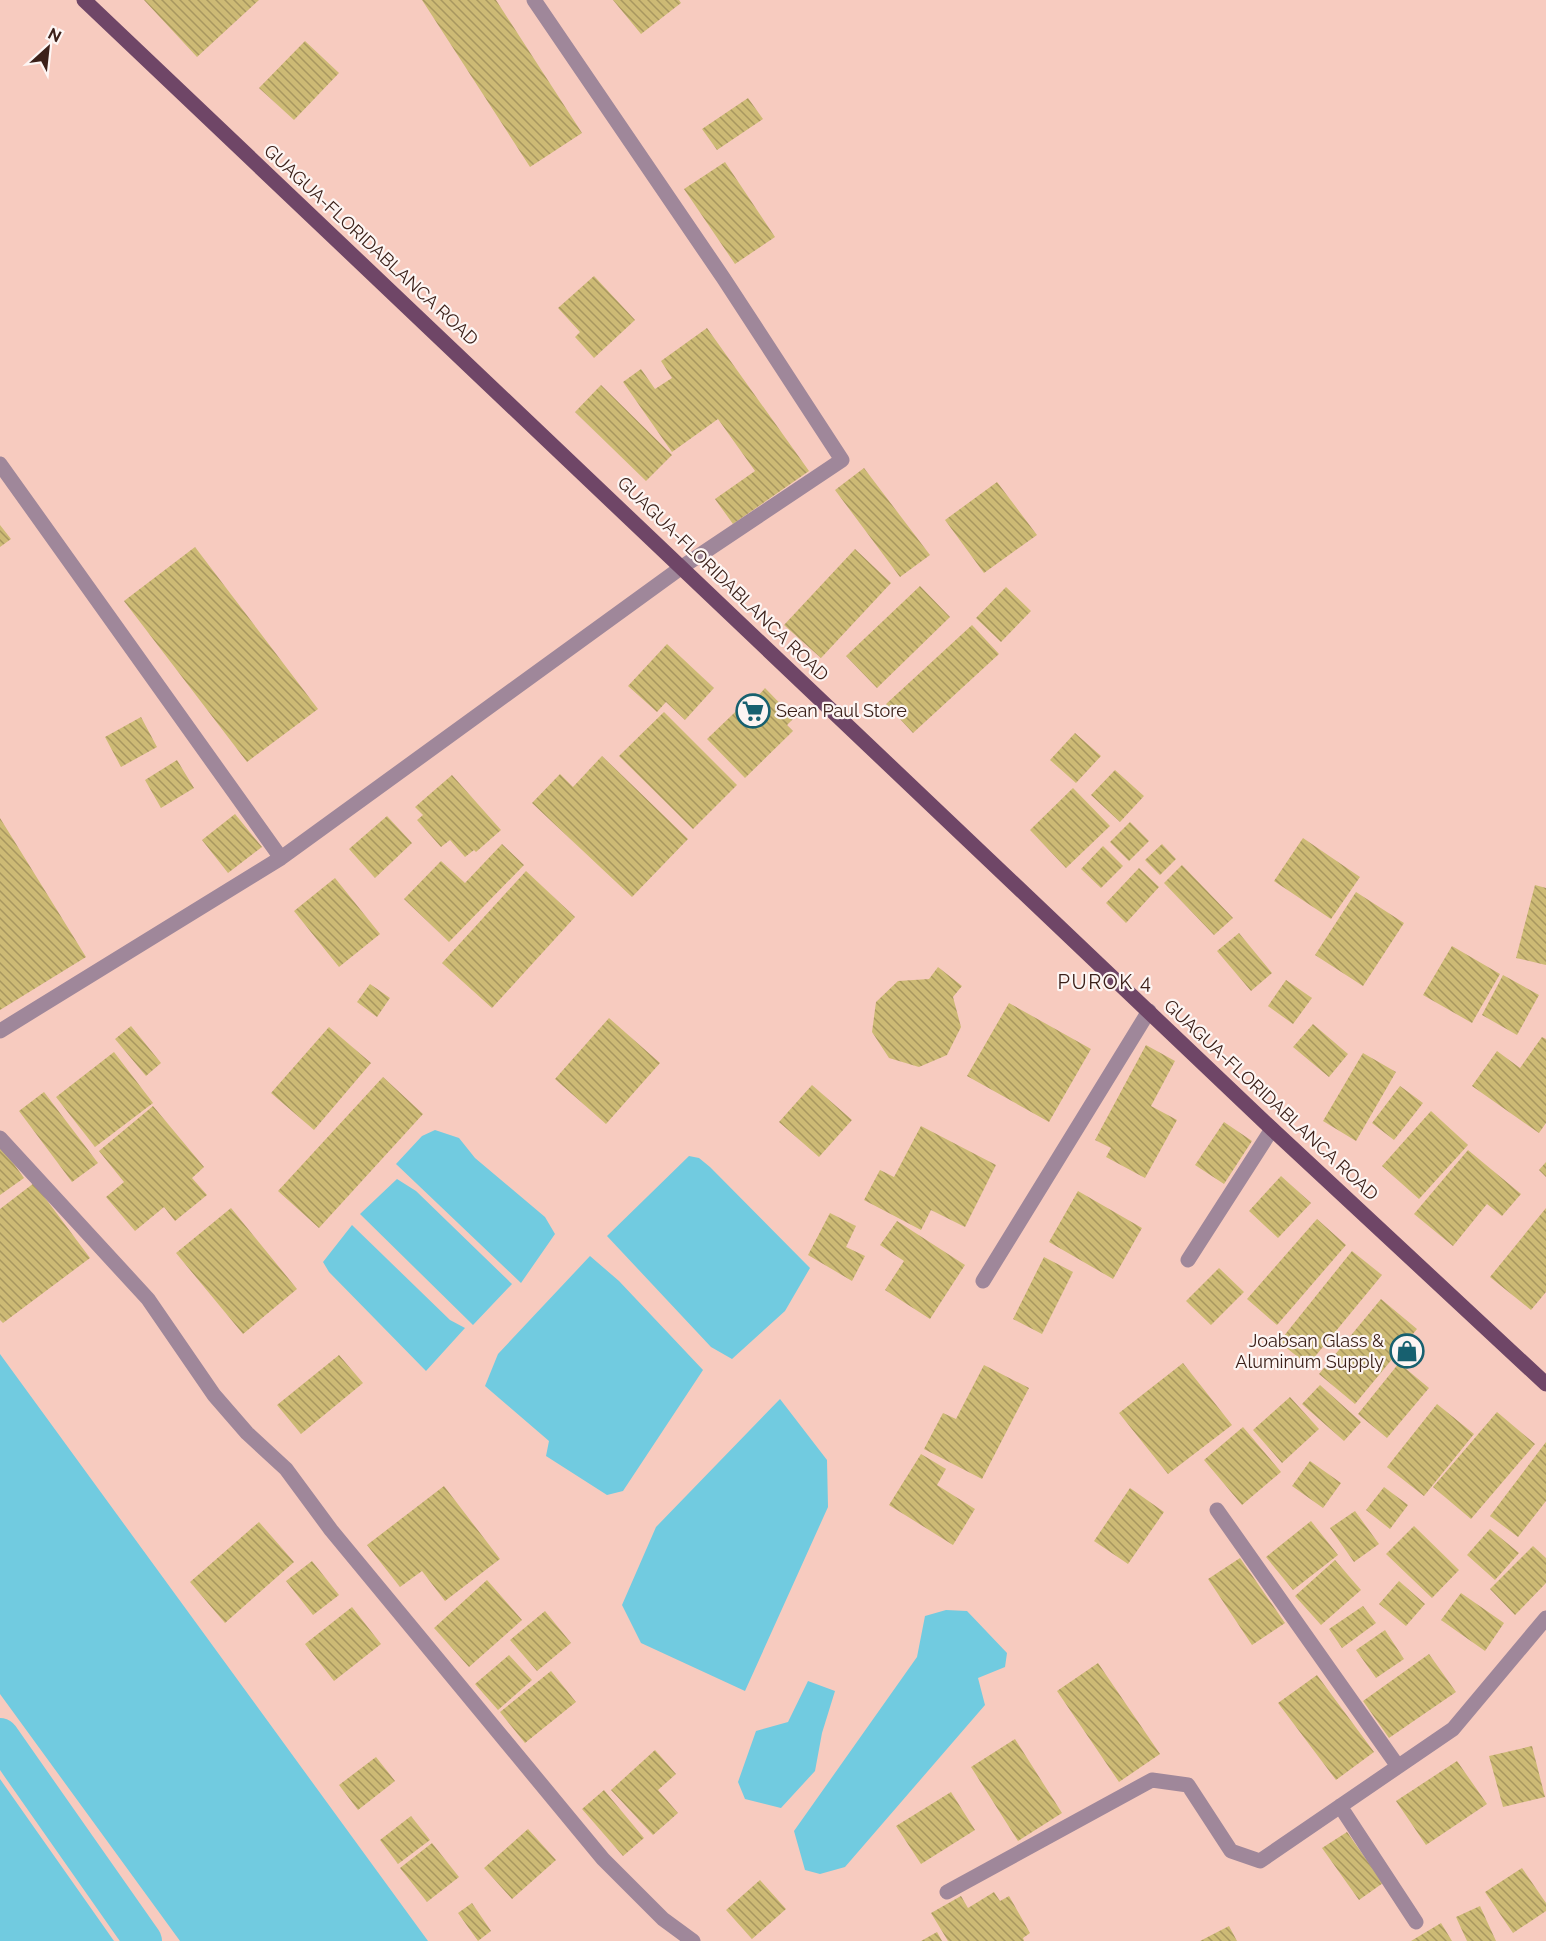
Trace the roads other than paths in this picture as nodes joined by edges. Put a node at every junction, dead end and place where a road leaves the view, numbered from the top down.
1 (84, 0) edge
2 (534, 0) edge
3 (0, 464) edge
4 (682, 567) junction
5 (281, 858) junction
6 (1149, 1011) junction
7 (0, 1031) edge
8 (1272, 1129) junction
9 (0, 1138) edge
10 (1188, 1260) dead end
11 (983, 1281) dead end
12 (1546, 1384) edge
13 (1217, 1510) dead end
14 (1546, 1618) edge
15 (1398, 1765) junction
16 (1340, 1806) junction
17 (947, 1892) dead end
18 (1416, 1922) dead end
19 (693, 1941) edge

1 - 4 main road, GUAGUA-FLORIDABLANCA ROAD
2 - 4 street
3 - 5 street
4 - 5 street
4 - 6 main road, GUAGUA-FLORIDABLANCA ROAD
5 - 7 street
6 - 8 main road, GUAGUA-FLORIDABLANCA ROAD
6 - 11 street
8 - 10 street
8 - 12 main road, GUAGUA-FLORIDABLANCA ROAD
9 - 19 street
13 - 15 street
14 - 15 street
15 - 16 street
16 - 17 street
16 - 18 street

